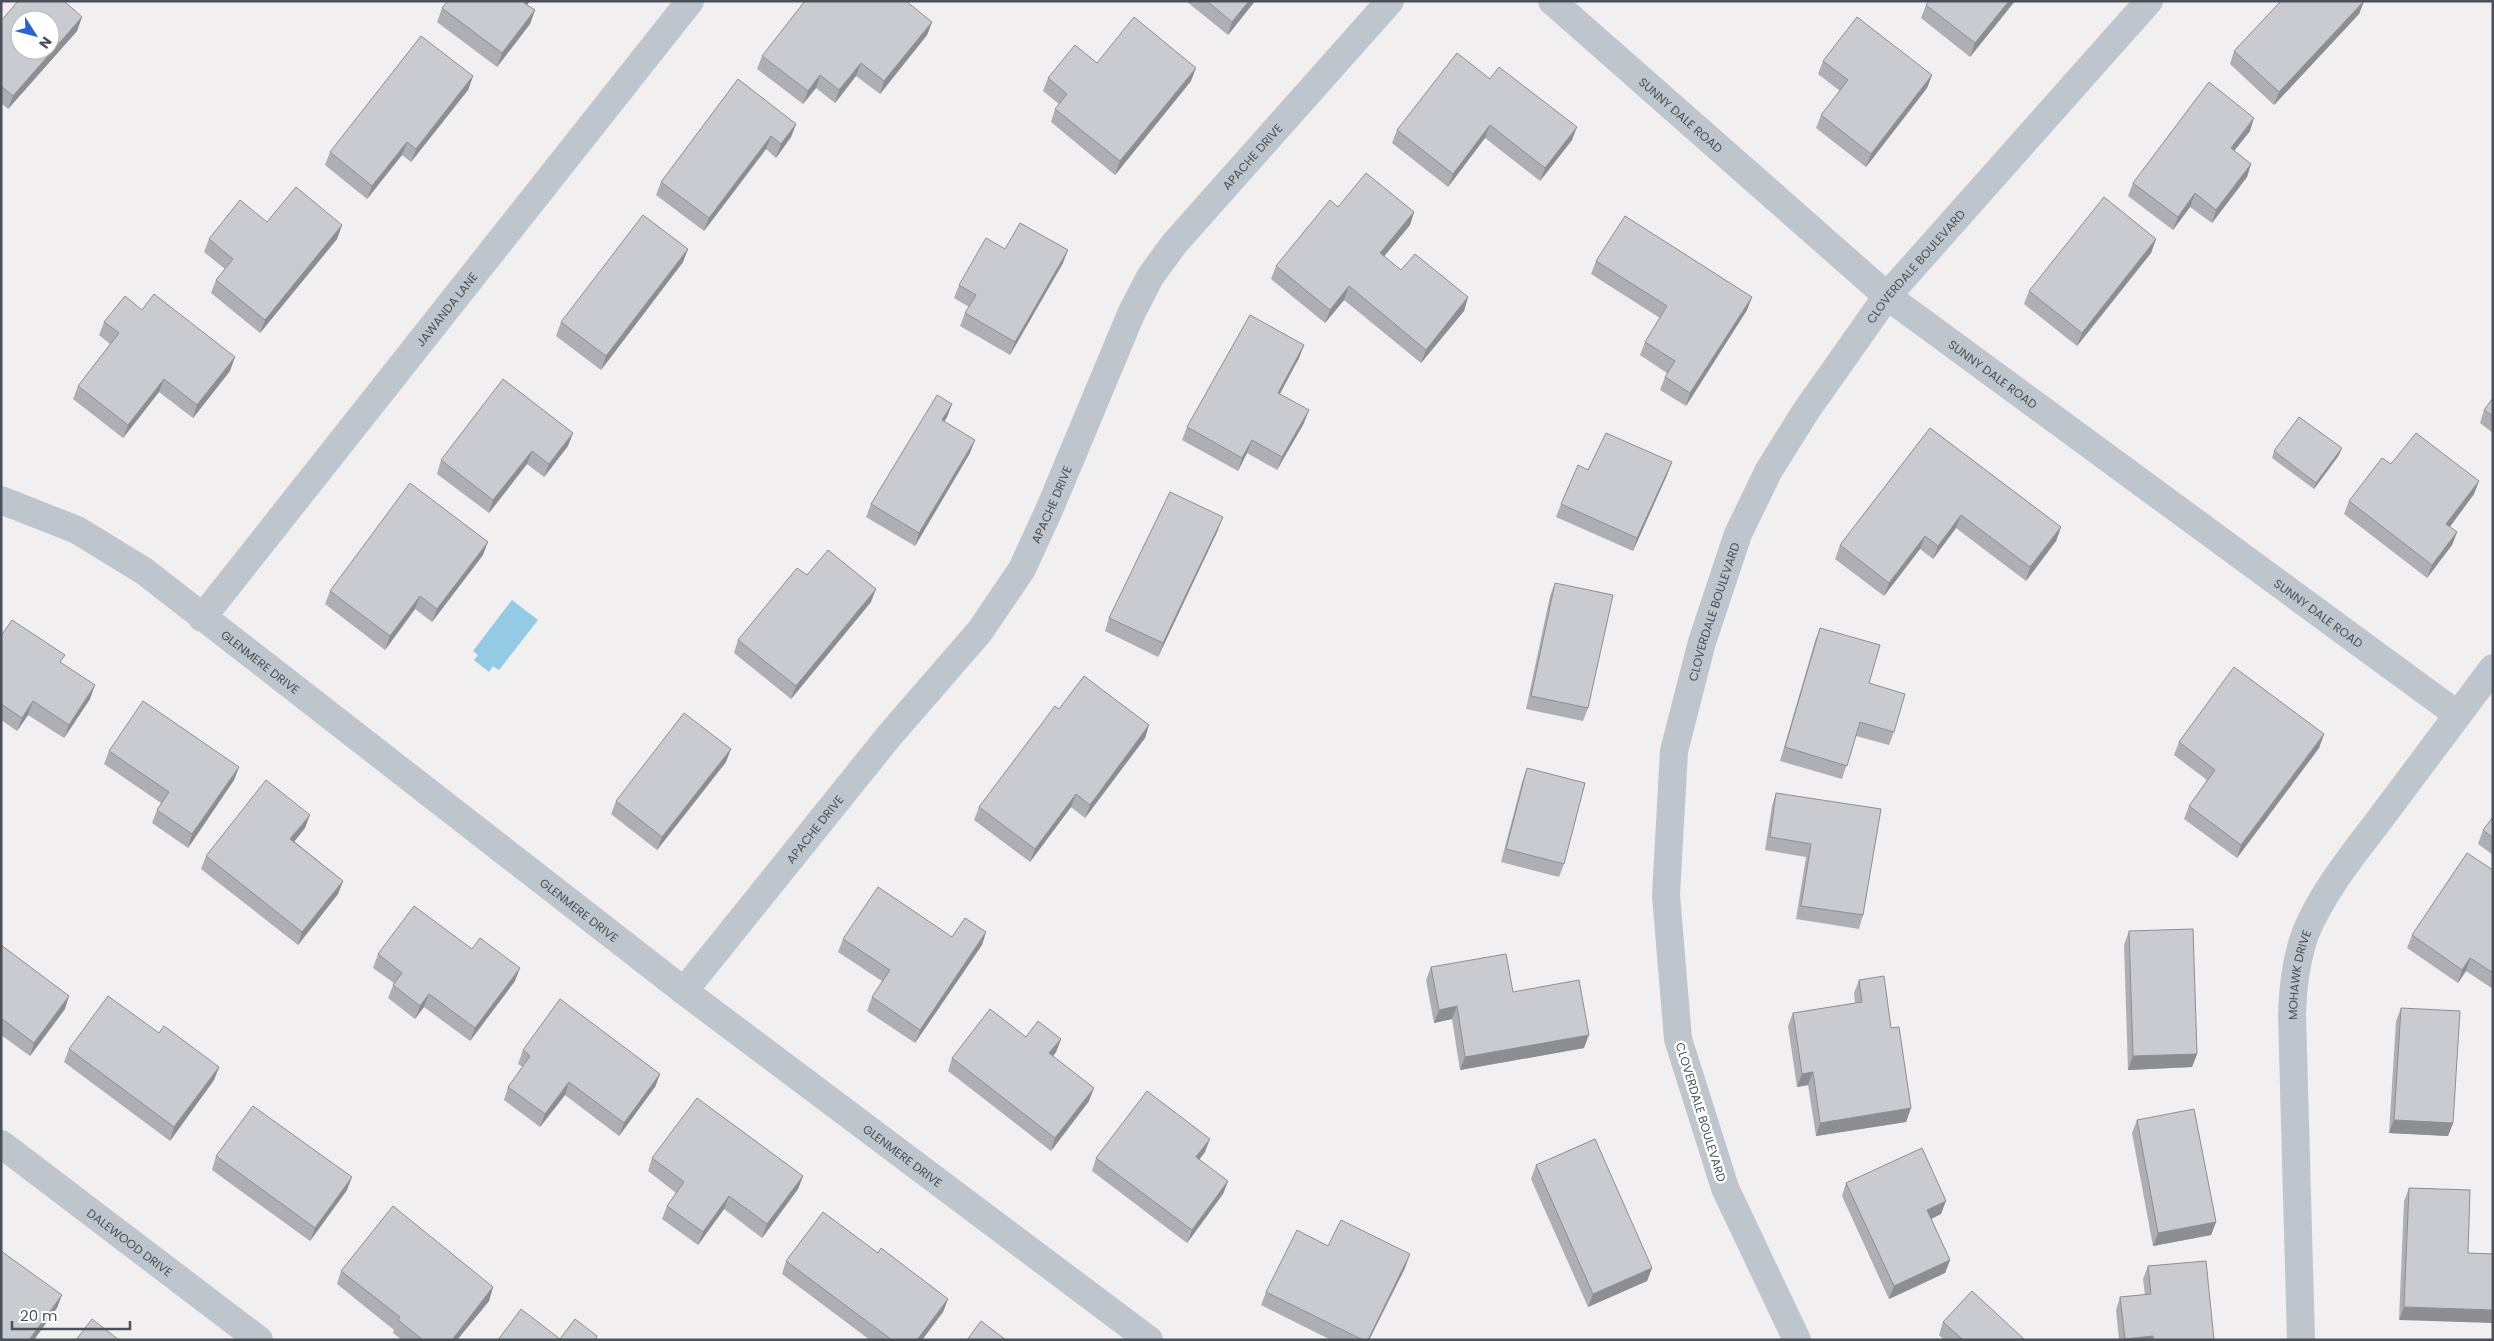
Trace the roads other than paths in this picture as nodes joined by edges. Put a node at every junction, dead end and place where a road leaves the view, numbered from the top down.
1 (690, 1) edge
2 (1390, 1) edge
3 (1552, 1) edge
4 (2149, 1) edge
5 (1887, 296) junction
6 (1, 500) edge
7 (202, 618) junction
8 (2493, 668) edge
9 (2458, 714) junction
10 (684, 990) junction
11 (1, 1144) edge
12 (1786, 1336) edge
13 (259, 1340) edge
14 (1149, 1340) edge
15 (2301, 1340) edge

1 - 7 street, JAWANDA LANE
2 - 10 street, APACHE DRIVE
3 - 5 street, SUNNY DALE ROAD
4 - 5 street, CLOVERDALE BOULEVARD
5 - 9 street, SUNNY DALE ROAD
5 - 12 street, CLOVERDALE BOULEVARD
6 - 7 street, GLENMERE DRIVE
7 - 10 street, GLENMERE DRIVE
8 - 9 street, MOHAWK DRIVE
9 - 15 street, MOHAWK DRIVE
10 - 14 street, GLENMERE DRIVE
11 - 13 street, DALEWOOD DRIVE

